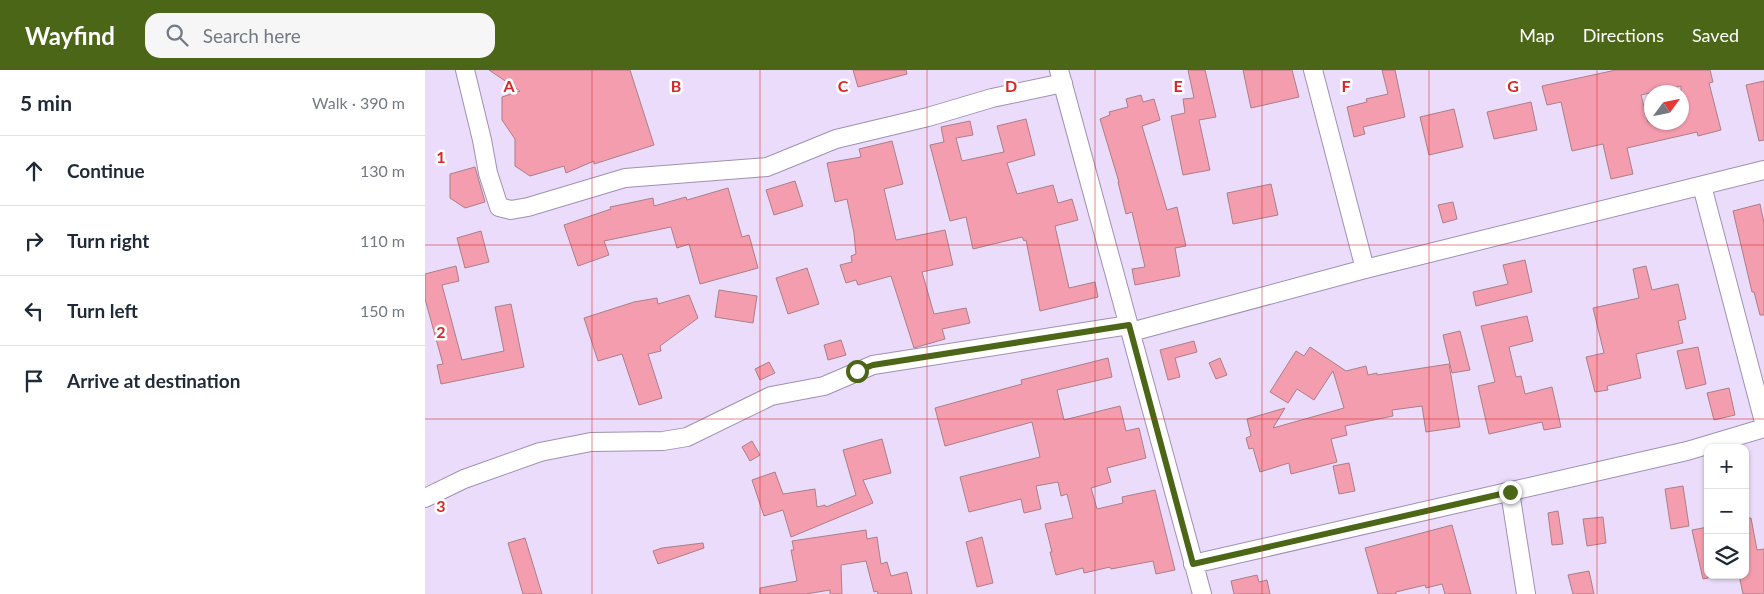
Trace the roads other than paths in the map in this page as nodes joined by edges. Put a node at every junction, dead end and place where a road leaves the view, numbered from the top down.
1 (465, 70) edge
2 (1313, 70) edge
3 (1061, 77) edge
4 (1764, 170) edge
5 (1702, 186) junction
6 (1365, 269) junction
7 (1130, 329) junction
8 (1764, 422) edge
9 (1764, 428) edge
10 (1510, 492) junction
11 (425, 498) edge
12 (1193, 564) junction
13 (1202, 594) edge
14 (1526, 594) edge

1 - 3 street
2 - 6 street
3 - 7 street
4 - 5 street
5 - 6 street
5 - 8 street
6 - 7 street
7 - 11 street
7 - 12 street
9 - 10 street
10 - 12 street
10 - 14 street
12 - 13 street

